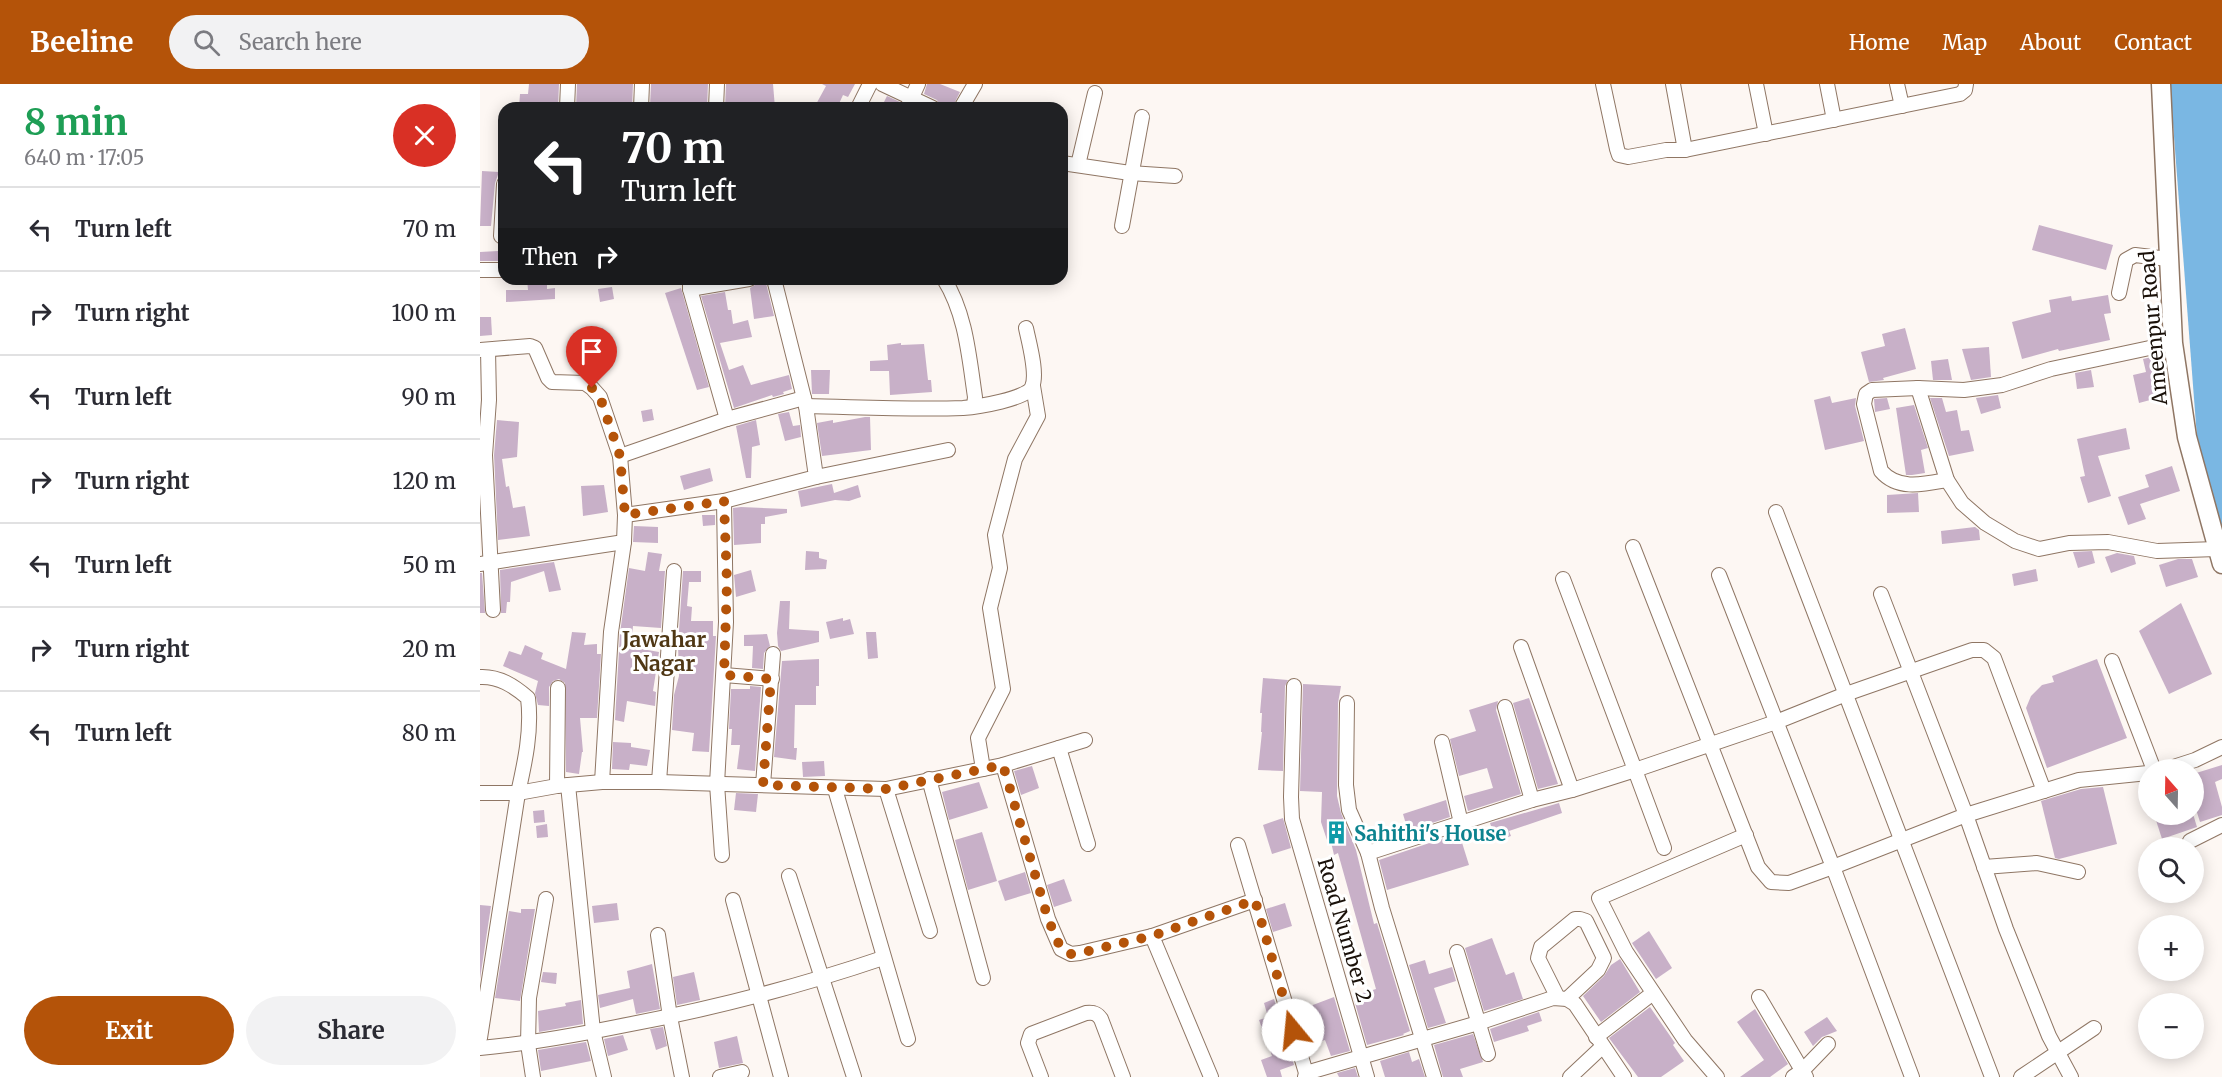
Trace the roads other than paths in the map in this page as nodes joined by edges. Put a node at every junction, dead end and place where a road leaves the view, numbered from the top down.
1 (568, 84) edge
2 (642, 84) edge
3 (717, 84) edge
4 (870, 84) edge
5 (882, 84) edge
6 (918, 84) edge
7 (975, 84) edge
8 (1603, 84) edge
9 (1673, 84) edge
10 (1756, 84) edge
11 (1827, 84) edge
12 (1897, 84) edge
13 (1966, 84) edge
14 (2161, 84) edge
15 (1095, 93) dead end
16 (567, 102) edge
17 (641, 102) edge
18 (717, 102) edge
19 (861, 102) edge
20 (909, 102) edge
21 (964, 102) edge
22 (1902, 106) junction
23 (1142, 117) dead end
24 (1834, 120) junction
25 (1766, 134) junction
26 (1685, 150) junction
27 (1068, 164) edge
28 (1078, 165) junction
29 (1132, 173) junction
30 (1175, 176) dead end
31 (1122, 226) dead end
32 (2168, 259) junction
33 (480, 270) edge
34 (498, 270) edge
35 (690, 285) edge
36 (776, 285) edge
37 (948, 285) edge
38 (2120, 293) dead end
39 (1026, 328) dead end
40 (2173, 343) junction
41 (484, 350) edge
42 (1033, 386) junction
43 (1918, 388) junction
44 (805, 402) junction
45 (974, 406) junction
46 (727, 419) junction
47 (948, 450) dead end
48 (620, 456) junction
49 (816, 477) junction
50 (1947, 480) junction
51 (724, 501) junction
52 (1776, 512) dead end
53 (625, 515) junction
54 (624, 542) junction
55 (1633, 547) dead end
56 (2219, 556) edge
57 (485, 562) edge
58 (674, 571) dead end
59 (1719, 575) dead end
60 (1563, 579) dead end
61 (1881, 594) dead end
62 (493, 610) dead end
63 (1521, 647) dead end
64 (773, 654) dead end
65 (2112, 662) dead end
66 (1909, 671) junction
67 (724, 675) junction
68 (480, 677) edge
69 (771, 679) junction
70 (1294, 686) dead end
71 (558, 688) dead end
72 (1846, 694) junction
73 (1347, 703) dead end
74 (1505, 707) dead end
75 (1776, 722) junction
76 (1085, 740) dead end
77 (1442, 742) dead end
78 (1710, 745) junction
79 (2222, 747) edge
80 (1059, 748) junction
81 (2150, 759) edge
82 (2197, 759) edge
83 (1003, 765) junction
84 (983, 769) junction
85 (1635, 770) junction
86 (2138, 774) edge
87 (929, 780) junction
88 (602, 782) junction
89 (659, 782) junction
90 (717, 784) junction
91 (763, 785) junction
92 (562, 786) junction
93 (835, 789) junction
94 (886, 789) junction
95 (1572, 790) junction
96 (2044, 791) junction
97 (480, 793) edge
98 (518, 793) junction
99 (1532, 800) junction
100 (1966, 815) junction
101 (1461, 823) junction
102 (2222, 825) edge
103 (1746, 835) junction
104 (2198, 837) edge
105 (1902, 841) junction
106 (1088, 844) dead end
107 (1238, 845) dead end
108 (1664, 848) dead end
109 (1368, 853) junction
110 (722, 855) dead end
111 (1833, 867) junction
112 (1984, 867) junction
113 (2078, 872) dead end
114 (789, 876) dead end
115 (546, 899) dead end
116 (733, 900) dead end
117 (1255, 900) junction
118 (930, 931) dead end
119 (658, 935) dead end
120 (1152, 936) junction
121 (1457, 952) dead end
122 (882, 958) junction
123 (983, 978) dead end
124 (823, 979) junction
125 (1653, 993) junction
126 (760, 996) junction
127 (1759, 997) dead end
128 (1562, 999) junction
129 (670, 1017) junction
130 (1478, 1023) junction
131 (2094, 1028) dead end
132 (593, 1031) junction
133 (480, 1038) edge
134 (908, 1040) dead end
135 (1422, 1040) junction
136 (1599, 1042) junction
137 (528, 1044) junction
138 (1828, 1044) dead end
139 (480, 1048) edge
140 (1488, 1054) dead end
141 (2057, 1054) junction
142 (1361, 1057) junction
143 (742, 1072) dead end
144 (1305, 1075) edge
145 (1800, 1075) edge
146 (533, 1077) edge
147 (604, 1077) edge
148 (682, 1077) edge
149 (720, 1077) edge
150 (781, 1077) edge
151 (854, 1077) edge
152 (1041, 1077) edge
153 (1123, 1077) edge
154 (1211, 1077) edge
155 (1367, 1077) edge
156 (1434, 1077) edge
157 (1570, 1077) edge
158 (1624, 1077) edge
159 (1717, 1077) edge
160 (1912, 1077) edge
161 (1992, 1077) edge
162 (2021, 1077) edge
163 (2071, 1077) edge

1 - 16 street
2 - 17 street
3 - 18 street
4 - 19 street
5 - 20 street
6 - 20 street
7 - 21 street
8 - 26 street
9 - 26 street
10 - 25 street
11 - 24 street
12 - 22 street
13 - 22 street
14 - 32 street, Ameenpur Road
15 - 28 street
22 - 24 street
23 - 29 street
24 - 25 street
25 - 26 street
27 - 28 street
28 - 29 street
29 - 30 street
29 - 31 street
32 - 38 street
32 - 40 street, Ameenpur Road
33 - 34 street
35 - 46 street
36 - 44 street
37 - 45 street
39 - 42 street
40 - 43 street
40 - 56 street, Ameenpur Road
41 - 48 street
41 - 57 street
42 - 45 street
42 - 84 street
43 - 50 street
43 - 50 street
44 - 45 street
44 - 46 street
44 - 49 street
46 - 48 street
47 - 49 street
48 - 53 street
49 - 51 street
50 - 56 street
51 - 53 street
51 - 67 street
52 - 72 street
53 - 54 street
54 - 57 street
54 - 88 street
55 - 78 street
57 - 62 street
58 - 89 street
59 - 75 street
60 - 85 street
61 - 66 street
63 - 95 street
64 - 69 street
65 - 81 street
66 - 72 street
66 - 96 street
66 - 100 street
67 - 69 street
67 - 90 street
68 - 98 street
69 - 91 street
70 - 142 street, Road Number 2
71 - 92 street
72 - 75 street
72 - 105 street
73 - 109 street
74 - 99 street
75 - 78 street
75 - 111 street
76 - 80 street
77 - 101 street
78 - 85 street
78 - 103 street
79 - 82 street
80 - 83 street
80 - 106 street
83 - 84 street
83 - 120 street
84 - 87 street
85 - 95 street
85 - 108 street
86 - 96 street
87 - 94 street
87 - 123 street
88 - 89 street
88 - 92 street
89 - 90 street
90 - 91 street
90 - 110 street
91 - 93 street
92 - 98 street
92 - 132 street
93 - 94 street
93 - 122 street
94 - 118 street
95 - 99 street
96 - 100 street
97 - 98 street
98 - 133 street
99 - 101 street
100 - 105 street
100 - 112 street
101 - 109 street
102 - 104 street
103 - 111 street
103 - 125 street
105 - 111 street
105 - 161 street
107 - 117 street
109 - 135 street
111 - 160 street
112 - 113 street
112 - 141 street
114 - 124 street
115 - 137 street
116 - 126 street
117 - 120 street
117 - 144 street
119 - 129 street
120 - 154 street
121 - 130 street
122 - 124 street
122 - 134 street
124 - 126 street
124 - 151 street
125 - 136 street
125 - 159 street
126 - 129 street
126 - 150 street
127 - 145 street
128 - 128 street
128 - 130 street
128 - 136 street
129 - 132 street
129 - 148 street
130 - 135 street
130 - 140 street
131 - 141 street
132 - 137 street
132 - 147 street
135 - 142 street
135 - 156 street
136 - 157 street
136 - 158 street
137 - 139 street
137 - 146 street
138 - 145 street
141 - 162 street
141 - 163 street
142 - 144 street
142 - 155 street, Road Number 2
143 - 149 street
152 - 153 street

